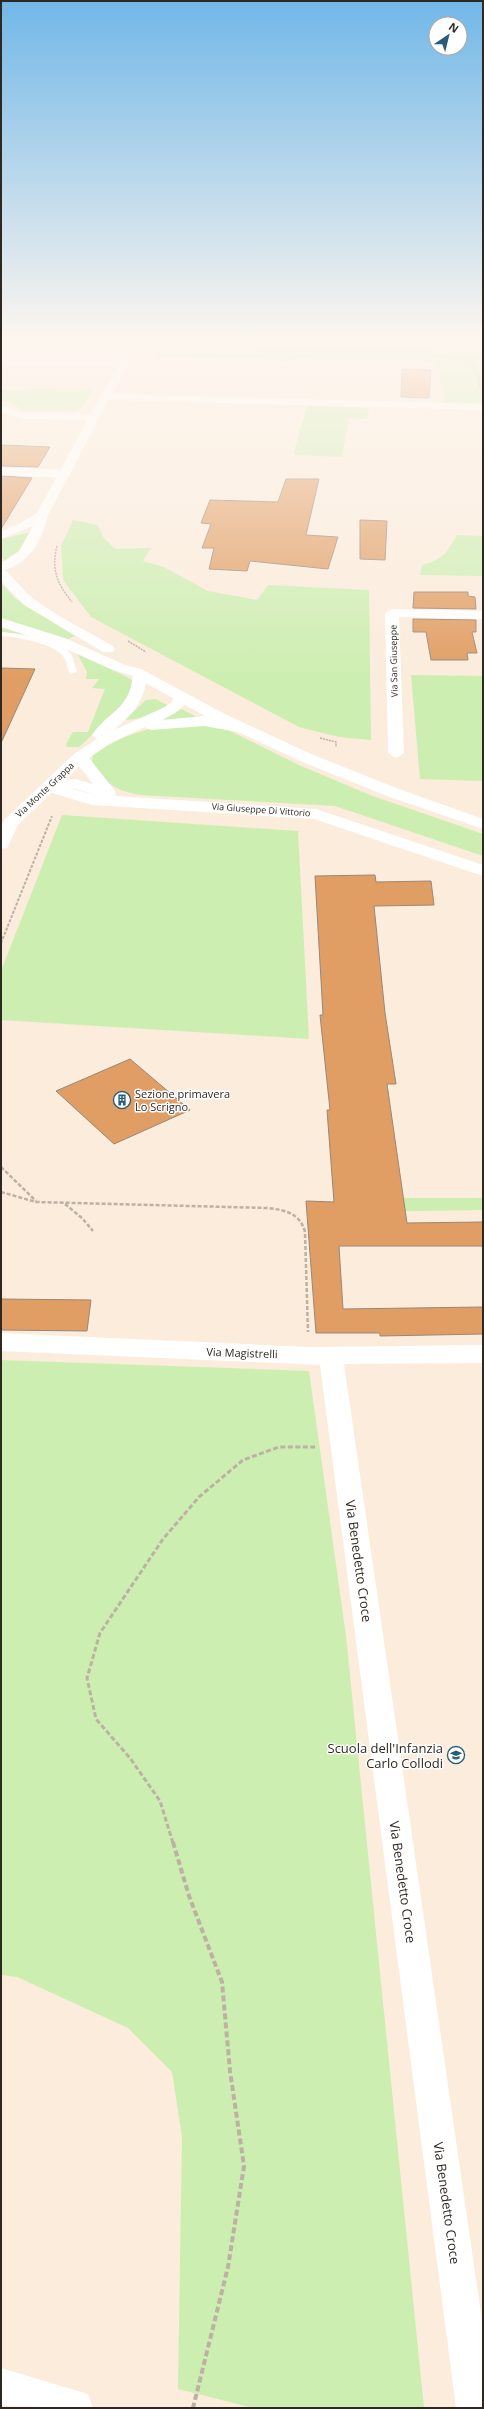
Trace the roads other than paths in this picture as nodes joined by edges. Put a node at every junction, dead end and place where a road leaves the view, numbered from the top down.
1 (75, 452) edge
2 (1, 471) edge
3 (64, 474) junction
4 (42, 515) junction
5 (1, 535) edge
6 (1, 567) edge
7 (1, 572) edge
8 (483, 616) edge
9 (1, 622) edge
10 (1, 634) edge
11 (73, 672) dead end
12 (138, 673) junction
13 (180, 697) junction
14 (238, 727) junction
15 (122, 731) junction
16 (396, 753) dead end
17 (80, 757) junction
18 (52, 783) junction
19 (108, 793) junction
20 (92, 800) junction
21 (125, 800) junction
22 (27, 807) junction
23 (483, 824) edge
24 (1, 844) edge
25 (483, 871) edge
26 (1, 1342) edge
27 (483, 1354) edge
28 (320, 1355) junction
29 (1, 2387) edge
30 (74, 2408) edge
31 (475, 2408) edge

1 - 3 street
2 - 3 street
3 - 4 street
4 - 5 street
4 - 6 street
7 - 12 street
8 - 16 street, Via San Giuseppe
9 - 12 street
10 - 11 lane
12 - 13 street
12 - 17 street, Via Monte Grappa
13 - 14 street
13 - 15 street, Via Monte Grappa
14 - 15 street, Via Monte Grappa
14 - 23 street
15 - 17 street, Via Monte Grappa
17 - 18 street, Via Monte Grappa
17 - 19 street, Via Giuseppe Di Vittorio
18 - 19 street, Via Giuseppe Di Vittorio
18 - 20 street, Via Giuseppe Di Vittorio
18 - 22 street, Via Monte Grappa
19 - 21 street, Via Giuseppe Di Vittorio
20 - 21 street, Via Giuseppe Di Vittorio
20 - 22 street, Via Giuseppe Di Vittorio
21 - 25 street, Via Giuseppe Di Vittorio
22 - 24 street, Via Monte Grappa
26 - 28 street, Via Magistrelli
27 - 28 street, Via Magistrelli
28 - 31 street, Via Benedetto Croce
29 - 30 street

